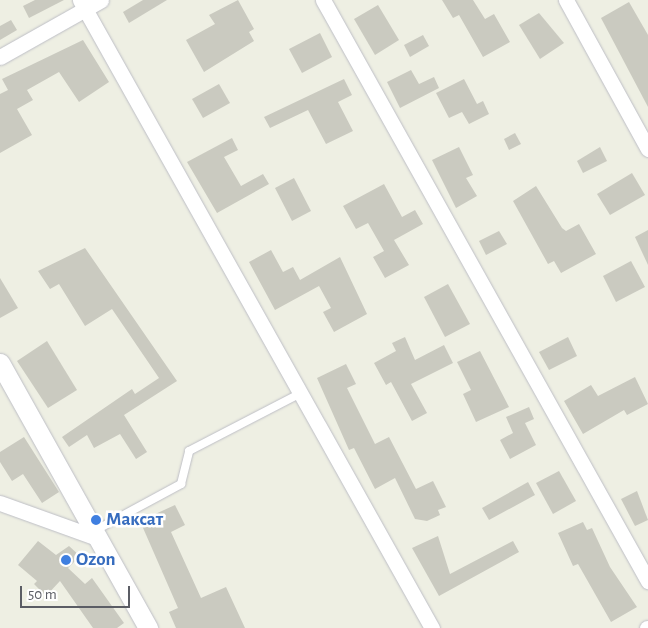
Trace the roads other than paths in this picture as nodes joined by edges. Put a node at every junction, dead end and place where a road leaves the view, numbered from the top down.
1 (101, 0) edge
2 (323, 0) edge
3 (566, 0) edge
4 (83, 4) edge
5 (0, 57) edge
6 (648, 149) edge
7 (0, 364) edge
8 (7, 382) edge
9 (299, 394) junction
10 (0, 503) edge
11 (98, 535) junction
12 (648, 581) edge
13 (148, 628) edge
14 (432, 628) edge

1 - 4 street
2 - 12 street
3 - 6 street
4 - 5 street
4 - 9 street
7 - 8 street
8 - 11 street
9 - 11 lane
9 - 14 street
10 - 11 street
11 - 13 street

